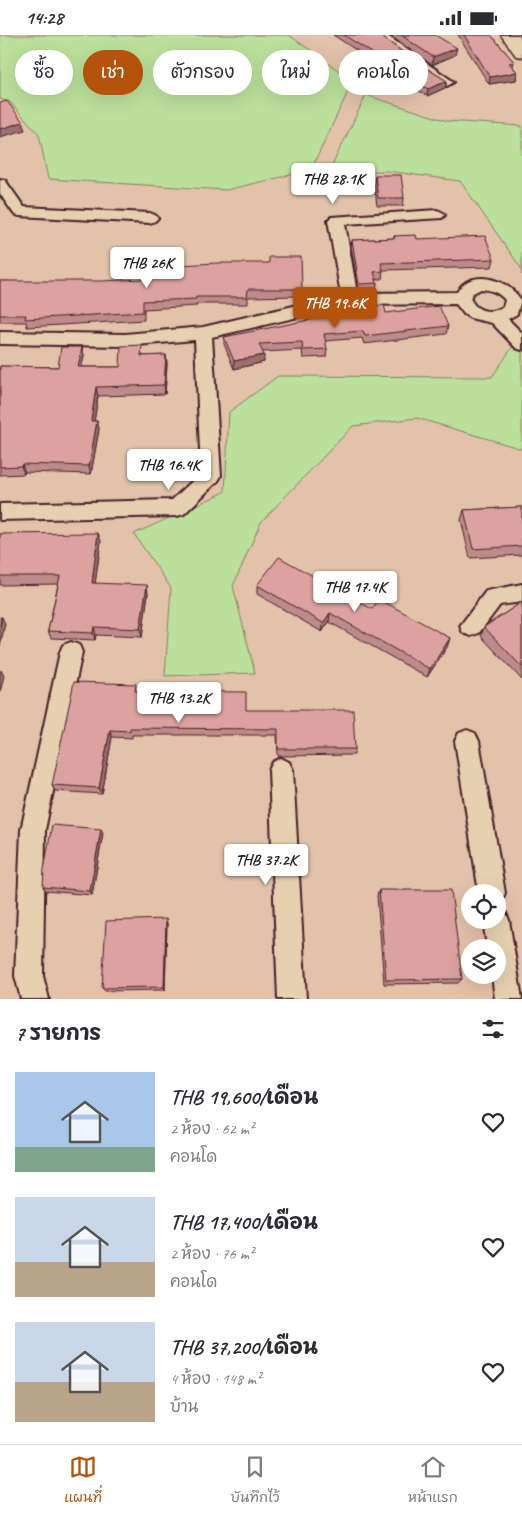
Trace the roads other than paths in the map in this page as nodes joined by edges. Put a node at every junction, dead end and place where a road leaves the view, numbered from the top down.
1 (378, 35) edge
2 (510, 35) edge
3 (522, 52) edge
4 (447, 82) edge
5 (0, 183) edge
6 (437, 215) dead end
7 (150, 218) dead end
8 (516, 294) edge
9 (462, 298) junction
10 (350, 299) junction
11 (497, 317) junction
12 (203, 333) junction
13 (0, 338) edge
14 (522, 344) edge
15 (0, 512) edge
16 (522, 593) edge
17 (471, 626) dead end
18 (71, 652) dead end
19 (468, 741) dead end
20 (281, 771) dead end
21 (491, 884) edge
22 (497, 929) edge
23 (35, 999) edge
24 (292, 999) edge
25 (509, 999) edge

1 - 4 street
2 - 3 street
5 - 7 street
6 - 10 street
8 - 9 street
8 - 11 street
9 - 10 street
9 - 11 street
10 - 12 street
11 - 14 street
12 - 13 street
12 - 15 street
16 - 17 street
18 - 23 street
19 - 21 street
20 - 24 street
22 - 25 street

